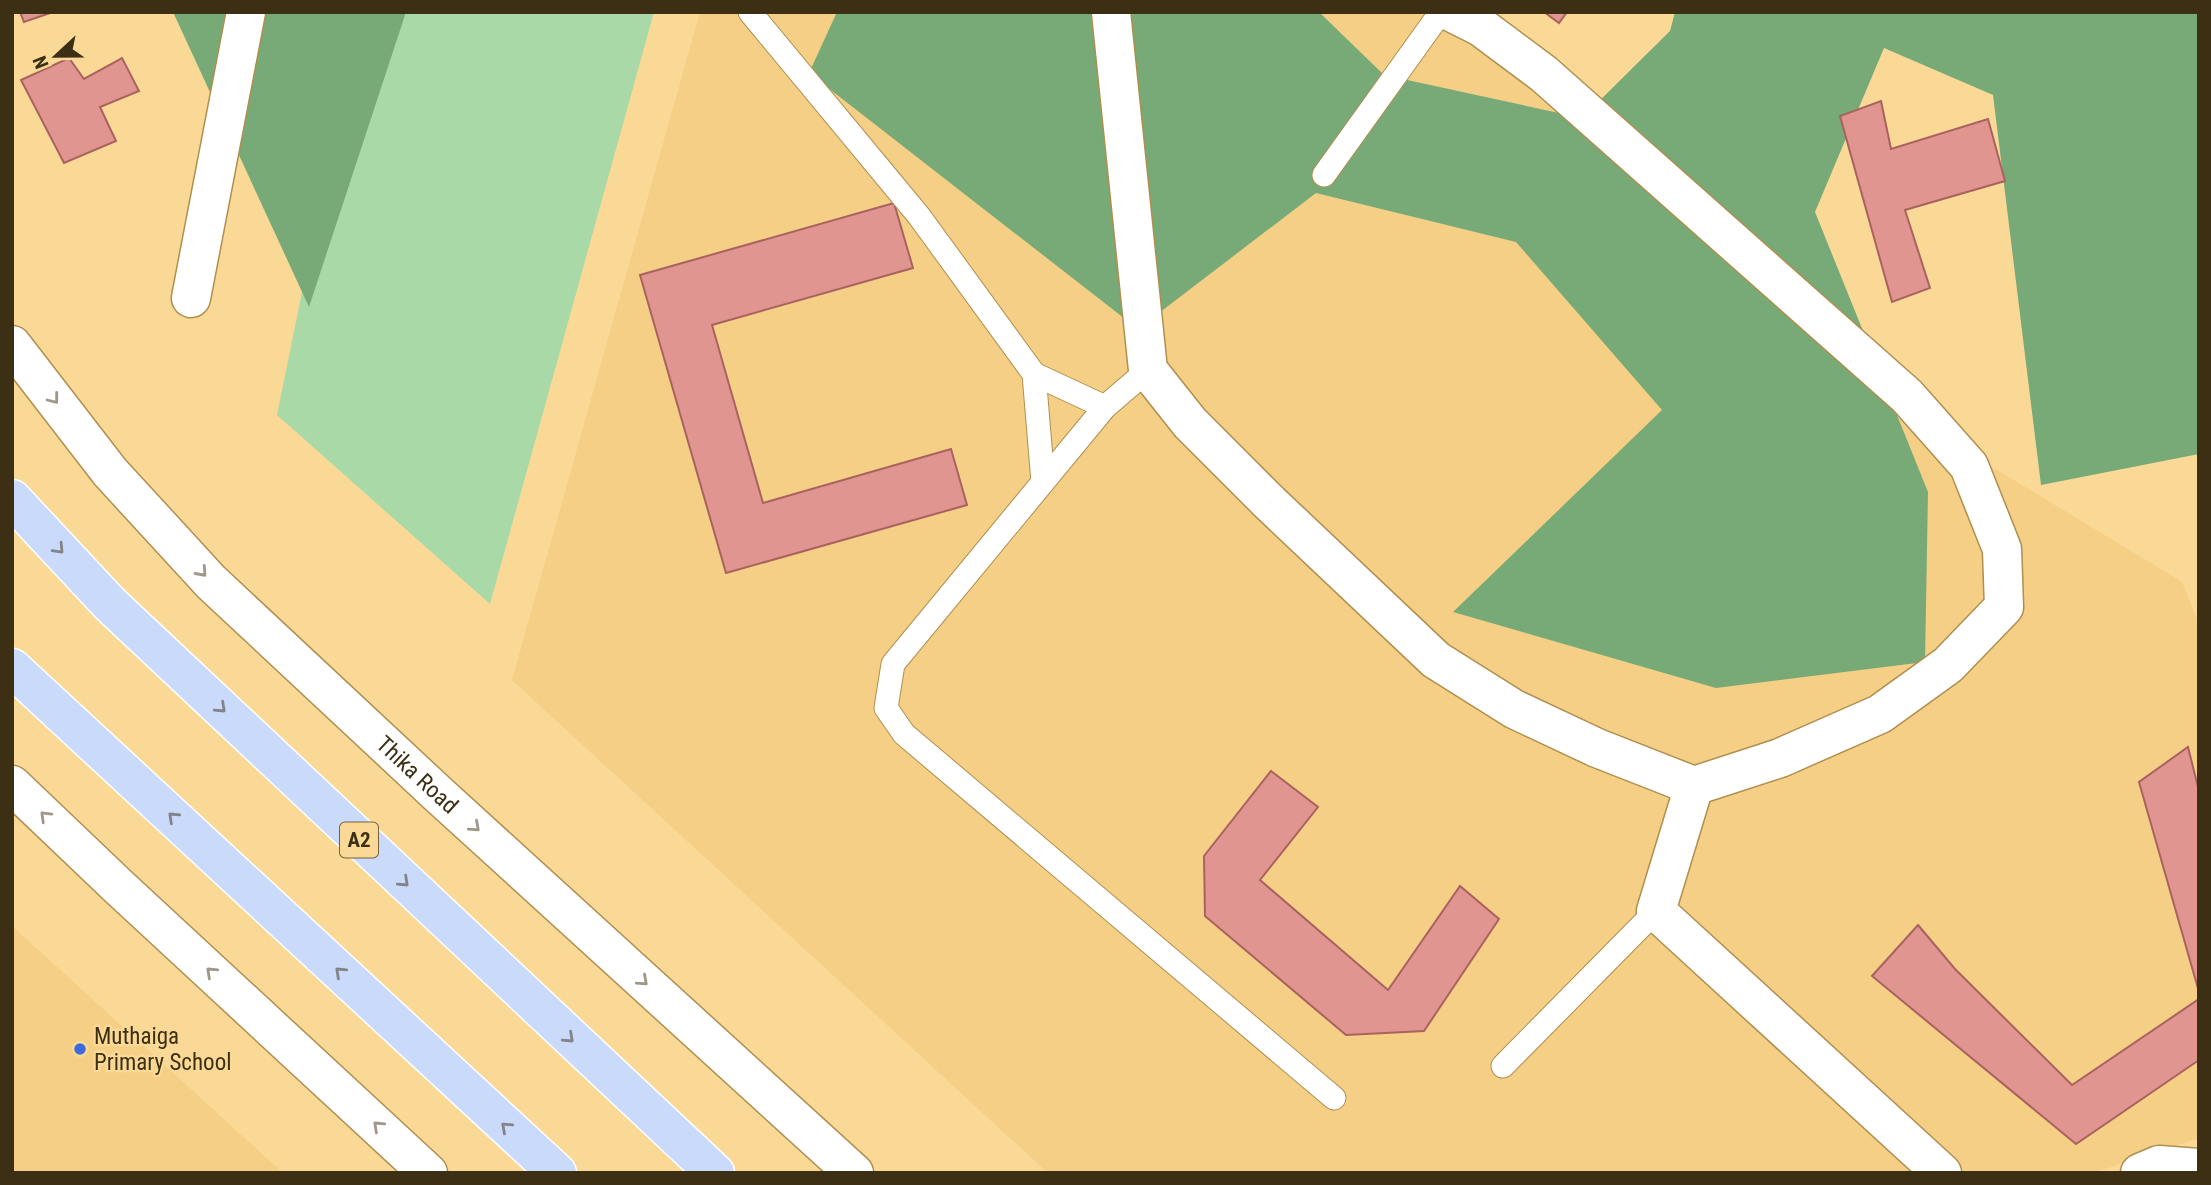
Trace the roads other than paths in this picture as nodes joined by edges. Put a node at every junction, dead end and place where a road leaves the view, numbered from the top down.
1 (246, 12) edge
2 (750, 12) edge
3 (1111, 12) edge
4 (1441, 12) edge
5 (1451, 12) edge
6 (1324, 175) dead end
7 (191, 298) dead end
8 (12, 345) edge
9 (1148, 370) junction
10 (1034, 374) junction
11 (1105, 407) junction
12 (1043, 482) junction
13 (12, 499) edge
14 (12, 668) edge
15 (12, 785) edge
16 (1694, 786) junction
17 (1656, 911) junction
18 (1503, 1066) dead end
19 (1334, 1098) dead end
20 (2199, 1168) edge
21 (428, 1173) edge
22 (557, 1173) edge
23 (715, 1173) edge
24 (854, 1173) edge
25 (1942, 1173) edge
26 (2140, 1173) edge

1 - 7 street
2 - 10 lane
3 - 9 street
4 - 6 lane
5 - 16 street
8 -> 24 street, Thika Road
9 - 11 lane
9 - 16 street
10 - 11 lane
10 - 12 lane
11 - 12 lane
12 - 19 lane
13 -> 23 highway, A2
22 -> 14 highway
21 -> 15 street
16 - 17 street
17 - 18 lane
17 - 25 street
20 - 26 street

